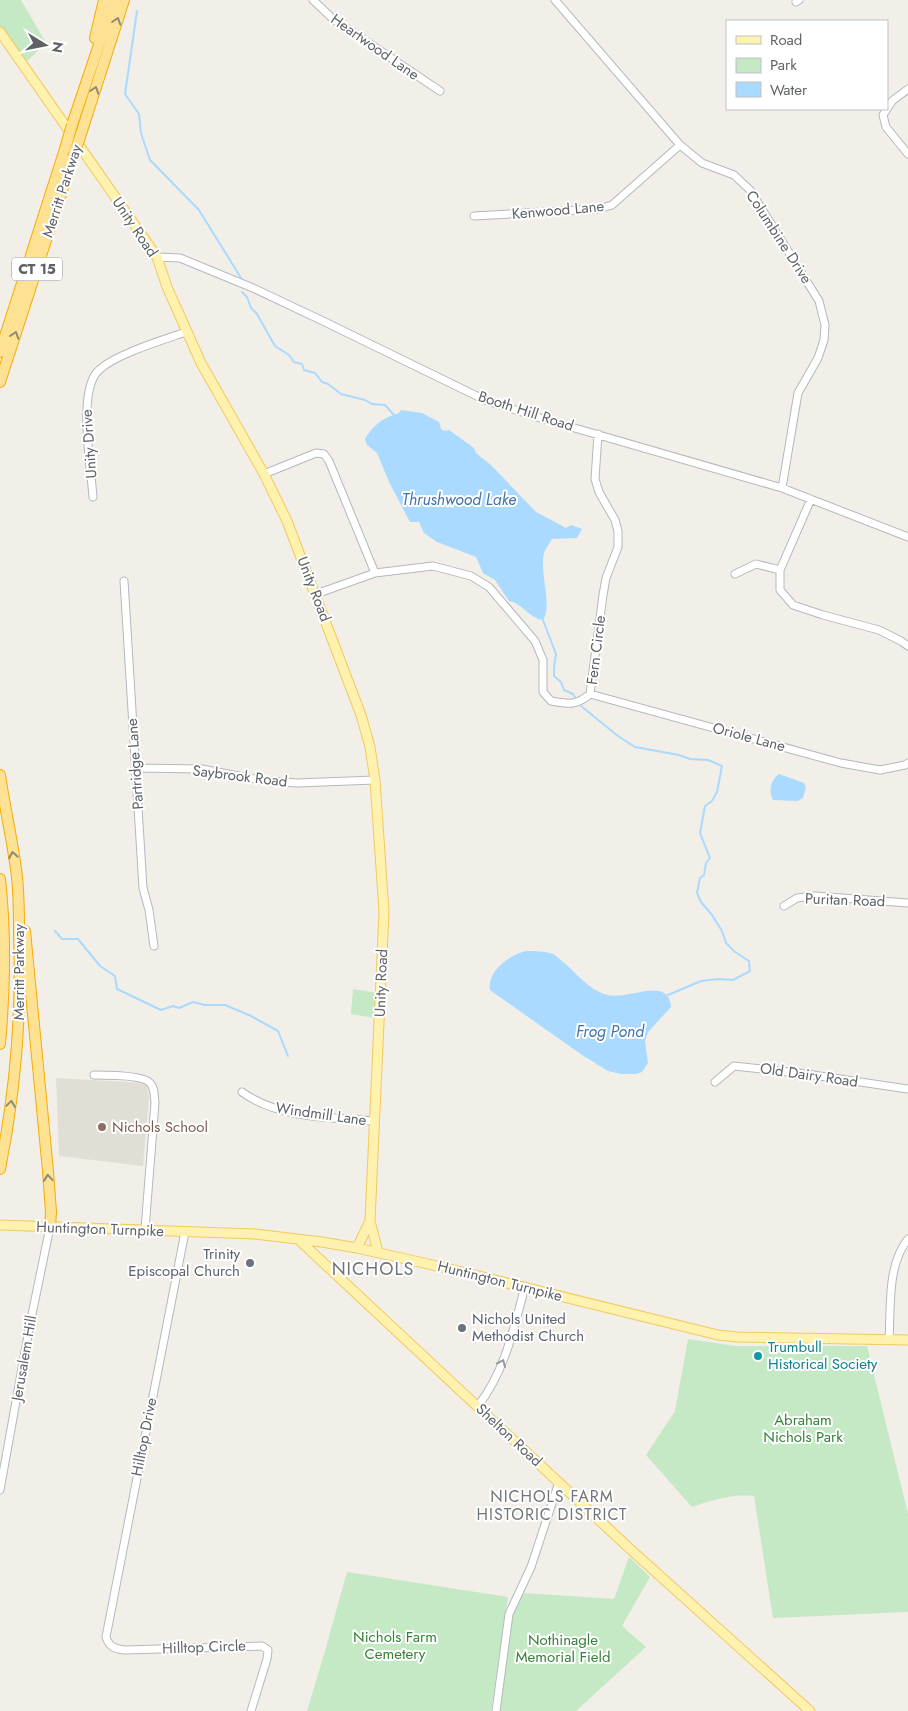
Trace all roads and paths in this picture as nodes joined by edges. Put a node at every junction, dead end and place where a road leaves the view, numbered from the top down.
1 (104, 0) edge
2 (114, 0) edge
3 (124, 0) edge
4 (314, 0) edge
5 (555, 0) edge
6 (0, 32) edge
7 (908, 89) edge
8 (440, 92) dead end
9 (82, 96) junction
10 (888, 107) edge
11 (886, 110) edge
12 (680, 146) junction
13 (908, 154) edge
14 (474, 216) dead end
15 (157, 257) junction
16 (186, 332) junction
17 (0, 352) edge
18 (0, 382) edge
19 (598, 434) junction
20 (264, 474) junction
21 (782, 488) junction
22 (93, 497) dead end
23 (811, 499) junction
24 (908, 537) edge
25 (780, 570) junction
26 (375, 573) junction
27 (735, 574) dead end
28 (124, 580) dead end
29 (316, 594) junction
30 (908, 646) edge
31 (590, 694) junction
32 (908, 763) edge
33 (135, 768) junction
34 (0, 775) edge
35 (376, 780) junction
36 (17, 878) junction
37 (0, 879) edge
38 (908, 903) edge
39 (784, 906) dead end
40 (154, 946) dead end
41 (0, 1044) edge
42 (94, 1076) dead end
43 (715, 1082) dead end
44 (908, 1089) edge
45 (242, 1092) dead end
46 (374, 1122) junction
47 (0, 1169) edge
48 (370, 1221) junction
49 (0, 1225) edge
50 (50, 1227) junction
51 (145, 1229) junction
52 (185, 1232) junction
53 (299, 1239) junction
54 (908, 1239) edge
55 (357, 1248) junction
56 (378, 1252) junction
57 (525, 1286) junction
58 (889, 1340) junction
59 (908, 1340) edge
60 (478, 1406) junction
61 (559, 1482) junction
62 (0, 1490) edge
63 (108, 1643) joint
64 (251, 1711) edge
65 (496, 1711) edge
66 (810, 1711) edge

1 - 9 highway
2 - 9 highway, Merritt Parkway / CT 15
18 -> 3 highway, Merritt Parkway / CT 15, bridge
4 - 8 street, Heartwood Lane
5 - 12 street, Columbine Drive
6 - 15 main road, Unity Road
7 - 10 street
9 - 17 highway, Merritt Parkway / CT 15, bridge
11 - 13 street
12 - 14 street, Kenwood Lane
12 - 21 street, Columbine Drive
15 - 16 main road, Unity Road
15 - 19 street, Booth Hill Road
16 - 20 main road, Unity Road
16 - 22 street, Unity Drive
19 - 21 street, Booth Hill Road
19 - 31 street, Fern Circle
20 - 26 street
20 - 29 main road, Unity Road
21 - 23 street, Booth Hill Road
23 - 24 street, Booth Hill Road
23 - 25 street
25 - 27 street
25 - 30 street
26 - 29 street, Fern Circle
26 - 31 street, Fern Circle
28 - 33 street, Partridge Lane
29 - 35 main road, Unity Road
31 - 32 street, Oriole Lane
33 - 35 street, Saybrook Road
33 - 40 street, Partridge Lane
36 -> 34 highway, Merritt Parkway
35 - 46 main road, Unity Road
47 -> 36 highway, Merritt Parkway
50 -> 36 highway
37 - 41 highway, Merritt Parkway
38 - 39 street, Puritan Road
42 - 51 street
43 - 44 street, Old Dairy Road
45 - 46 street, Windmill Lane
46 - 48 main road, Unity Road
48 - 55 main road, Unity Road
48 - 56 main road, Unity Road
49 - 50 main road, Huntington Turnpike
50 - 51 main road, Huntington Turnpike
50 - 62 street, Jerusalem Hill
51 - 52 main road, Huntington Turnpike
52 - 53 main road, Huntington Turnpike
52 - 63 street, Hilltop Drive
53 - 55 main road, Huntington Turnpike
53 - 60 main road, Shelton Road
54 - 58 street
55 - 56 main road, Huntington Turnpike
56 - 57 main road, Huntington Turnpike
57 - 58 main road, Huntington Turnpike
60 -> 57 street
58 - 59 main road, Huntington Turnpike
60 - 61 main road, Shelton Road
61 - 65 street
61 - 66 main road, Shelton Road
63 - 64 street, Hilltop Circle

